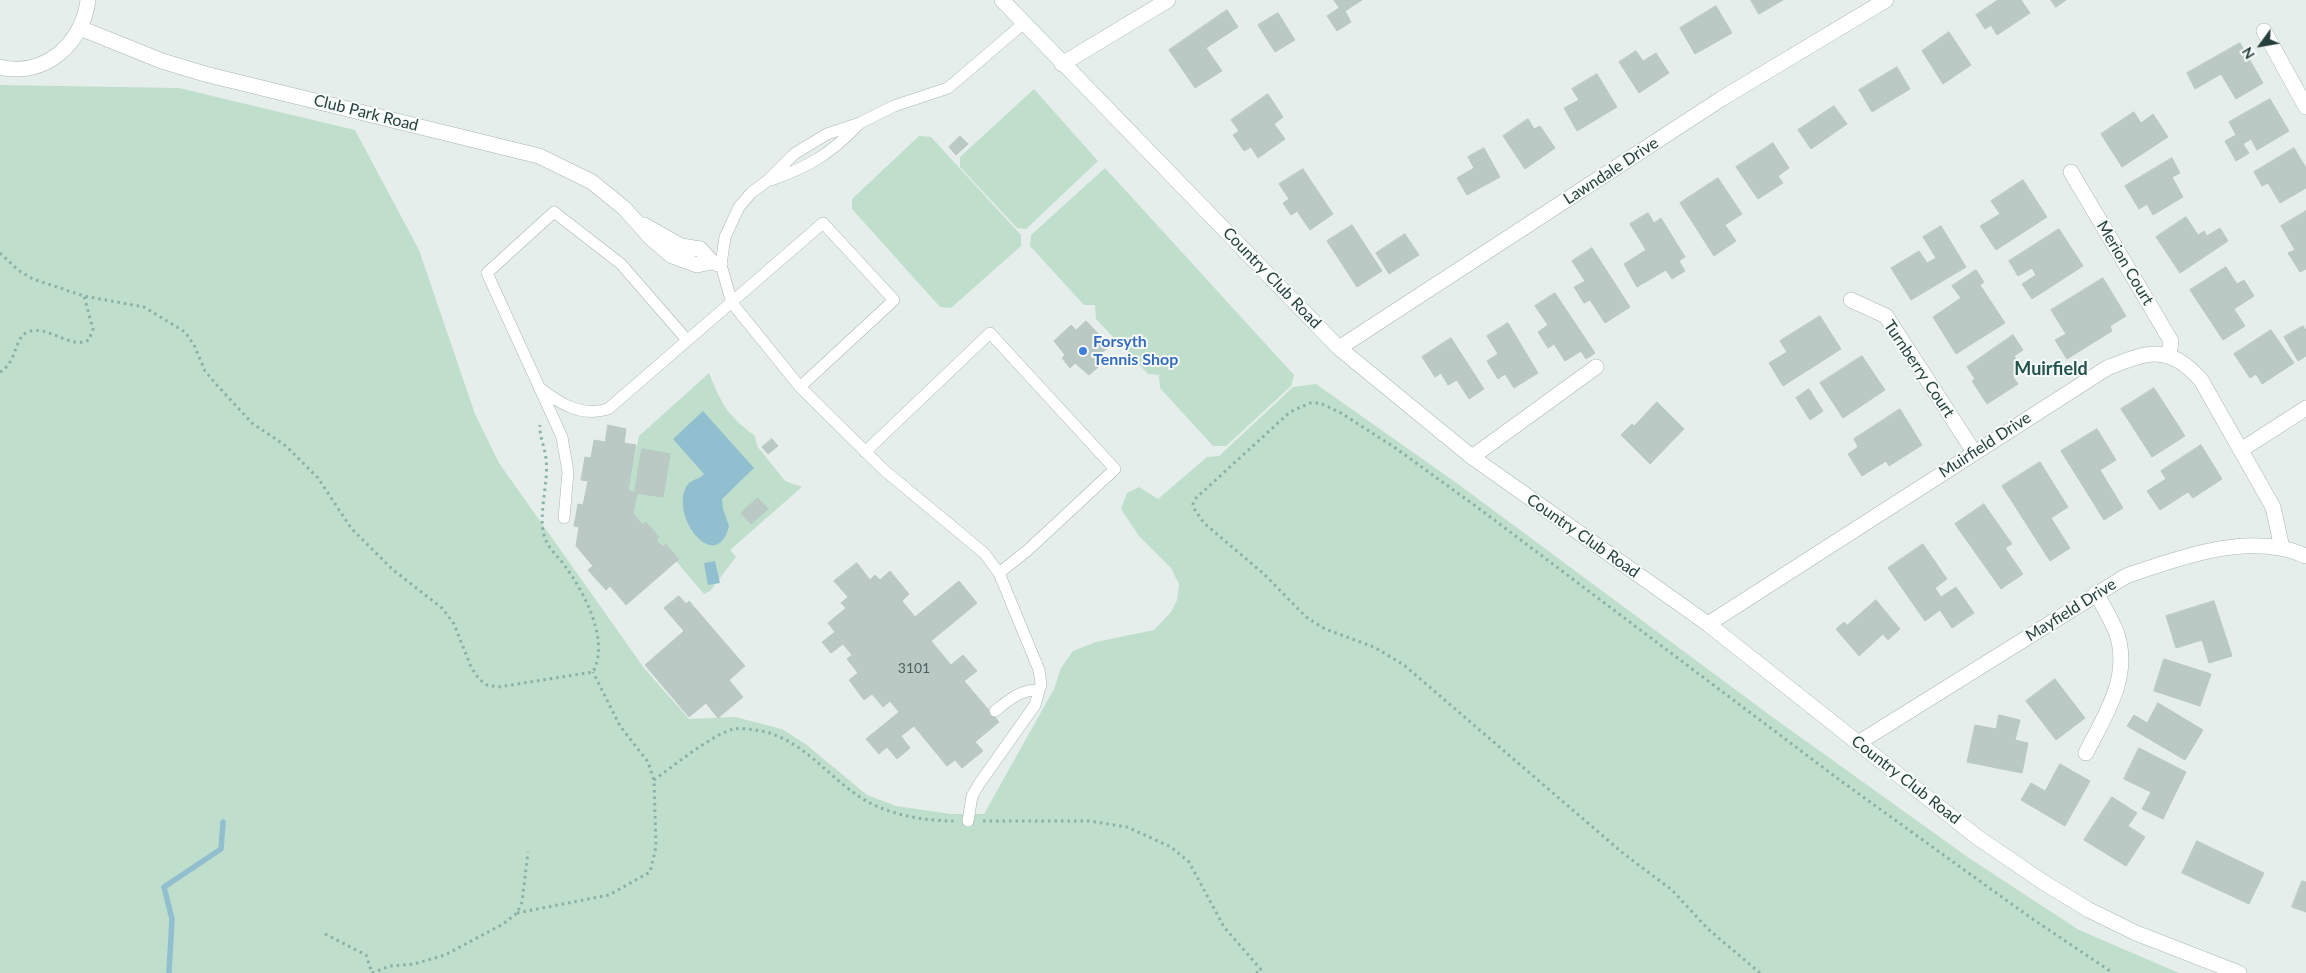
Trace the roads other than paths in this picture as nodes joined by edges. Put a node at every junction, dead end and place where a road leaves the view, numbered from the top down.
1 (88, 0) edge
2 (1002, 0) edge
3 (1168, 0) edge
4 (1886, 0) edge
5 (1024, 23) junction
6 (80, 28) junction
7 (2264, 31) dead end
8 (1062, 64) junction
9 (0, 67) edge
10 (2306, 107) edge
11 (860, 123) junction
12 (2071, 172) dead end
13 (767, 181) junction
14 (716, 263) junction
15 (1851, 300) dead end
16 (732, 303) junction
17 (688, 340) junction
18 (1339, 348) junction
19 (2169, 356) junction
20 (1596, 368) dead end
21 (800, 387) junction
22 (540, 388) junction
23 (2306, 408) edge
24 (2241, 450) junction
25 (865, 452) junction
26 (1974, 452) junction
27 (1472, 458) junction
28 (564, 518) dead end
29 (2282, 548) junction
30 (2306, 556) edge
31 (999, 573) junction
32 (2096, 593) junction
33 (1708, 624) junction
34 (1039, 690) junction
35 (995, 711) dead end
36 (1858, 743) junction
37 (2086, 754) dead end
38 (968, 821) dead end
39 (2239, 973) edge

1 - 6 street
2 - 5 street, Country Club Road
3 - 8 street
4 - 18 street, Lawndale Drive
5 - 8 street, Country Club Road
5 - 11 lane
6 - 9 street
6 - 14 street, Club Park Road
7 - 10 street
8 - 18 street, Country Club Road
11 - 13 lane
11 - 13 lane
12 - 19 street, Merion Court
13 - 14 lane
14 - 16 lane
15 - 26 street, Turnberry Court
16 - 17 lane
16 - 21 lane
16 - 21 lane
17 - 22 lane
17 - 22 lane
18 - 27 street, Country Club Road
19 - 24 street
19 - 26 street, Muirfield Drive
20 - 27 street
21 - 25 lane
22 - 28 lane
23 - 24 street
24 - 29 street
25 - 31 lane
25 - 31 lane
26 - 33 street, Muirfield Drive
27 - 33 street, Country Club Road
29 - 30 street, Mayfield Drive
29 - 32 street, Mayfield Drive
31 - 34 lane
32 - 36 street, Mayfield Drive
32 - 37 street
33 - 36 street, Country Club Road
34 - 35 lane
34 - 38 lane
36 - 39 street, Country Club Road

